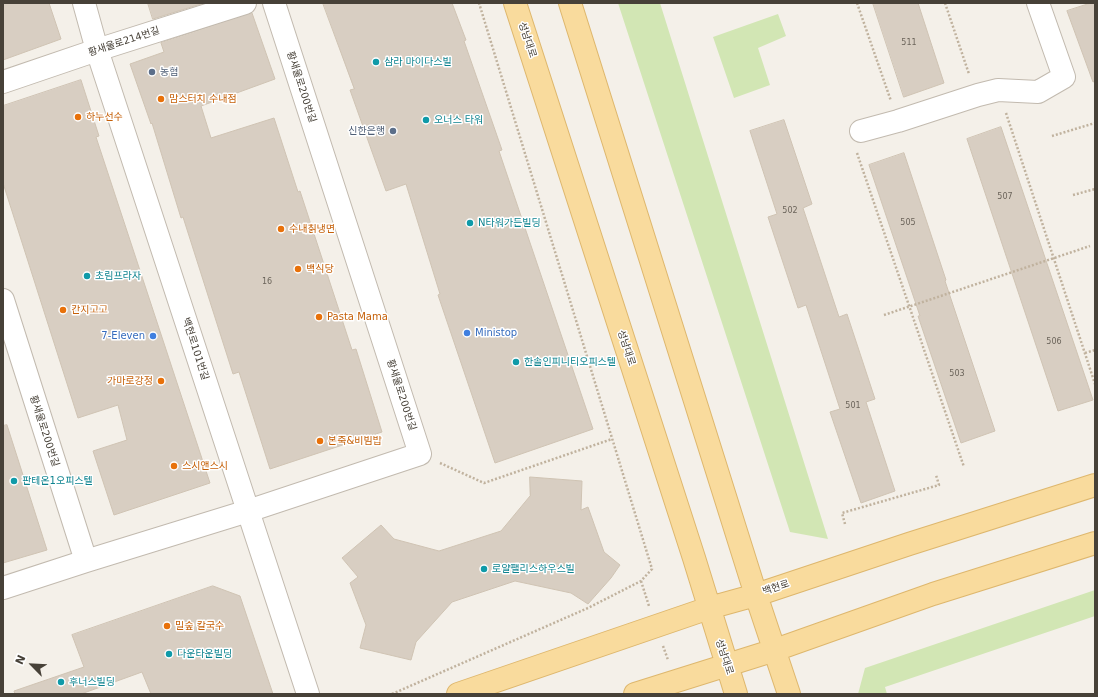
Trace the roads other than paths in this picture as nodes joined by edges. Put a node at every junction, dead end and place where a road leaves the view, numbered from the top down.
1 (84, 3) edge
2 (245, 3) edge
3 (274, 3) edge
4 (515, 3) edge
5 (570, 3) edge
6 (1038, 3) edge
7 (98, 50) junction
8 (3, 82) edge
9 (859, 141) road end
10 (3, 300) edge
11 (1095, 485) edge
12 (248, 511) junction
13 (1095, 543) edge
14 (86, 561) junction
15 (3, 588) edge
16 (756, 595) junction
17 (709, 608) junction
18 (775, 650) junction
19 (727, 664) junction
20 (308, 694) edge
21 (458, 694) edge
22 (635, 694) edge
23 (736, 694) edge
24 (789, 694) edge

1 - 7 street, 백현로101번길
2 - 7 street, 황새울로214번길
3 - 12 street, 황새울로200번길
4 - 17 main road, 성남대로
5 - 16 main road
6 - 9 street
7 - 8 street, 황새울로214번길
7 - 12 street, 백현로101번길
10 - 14 street, 황새울로200번길
11 - 16 main road, 백현로
12 - 14 street
12 - 20 street, 백현로101번길
13 - 18 main road
14 - 15 street
16 - 17 main road, 백현로
16 - 18 main road
17 - 19 main road, 성남대로
17 - 21 main road, 백현로
18 - 19 main road
18 - 24 main road
19 - 22 main road
19 - 23 main road, 성남대로

